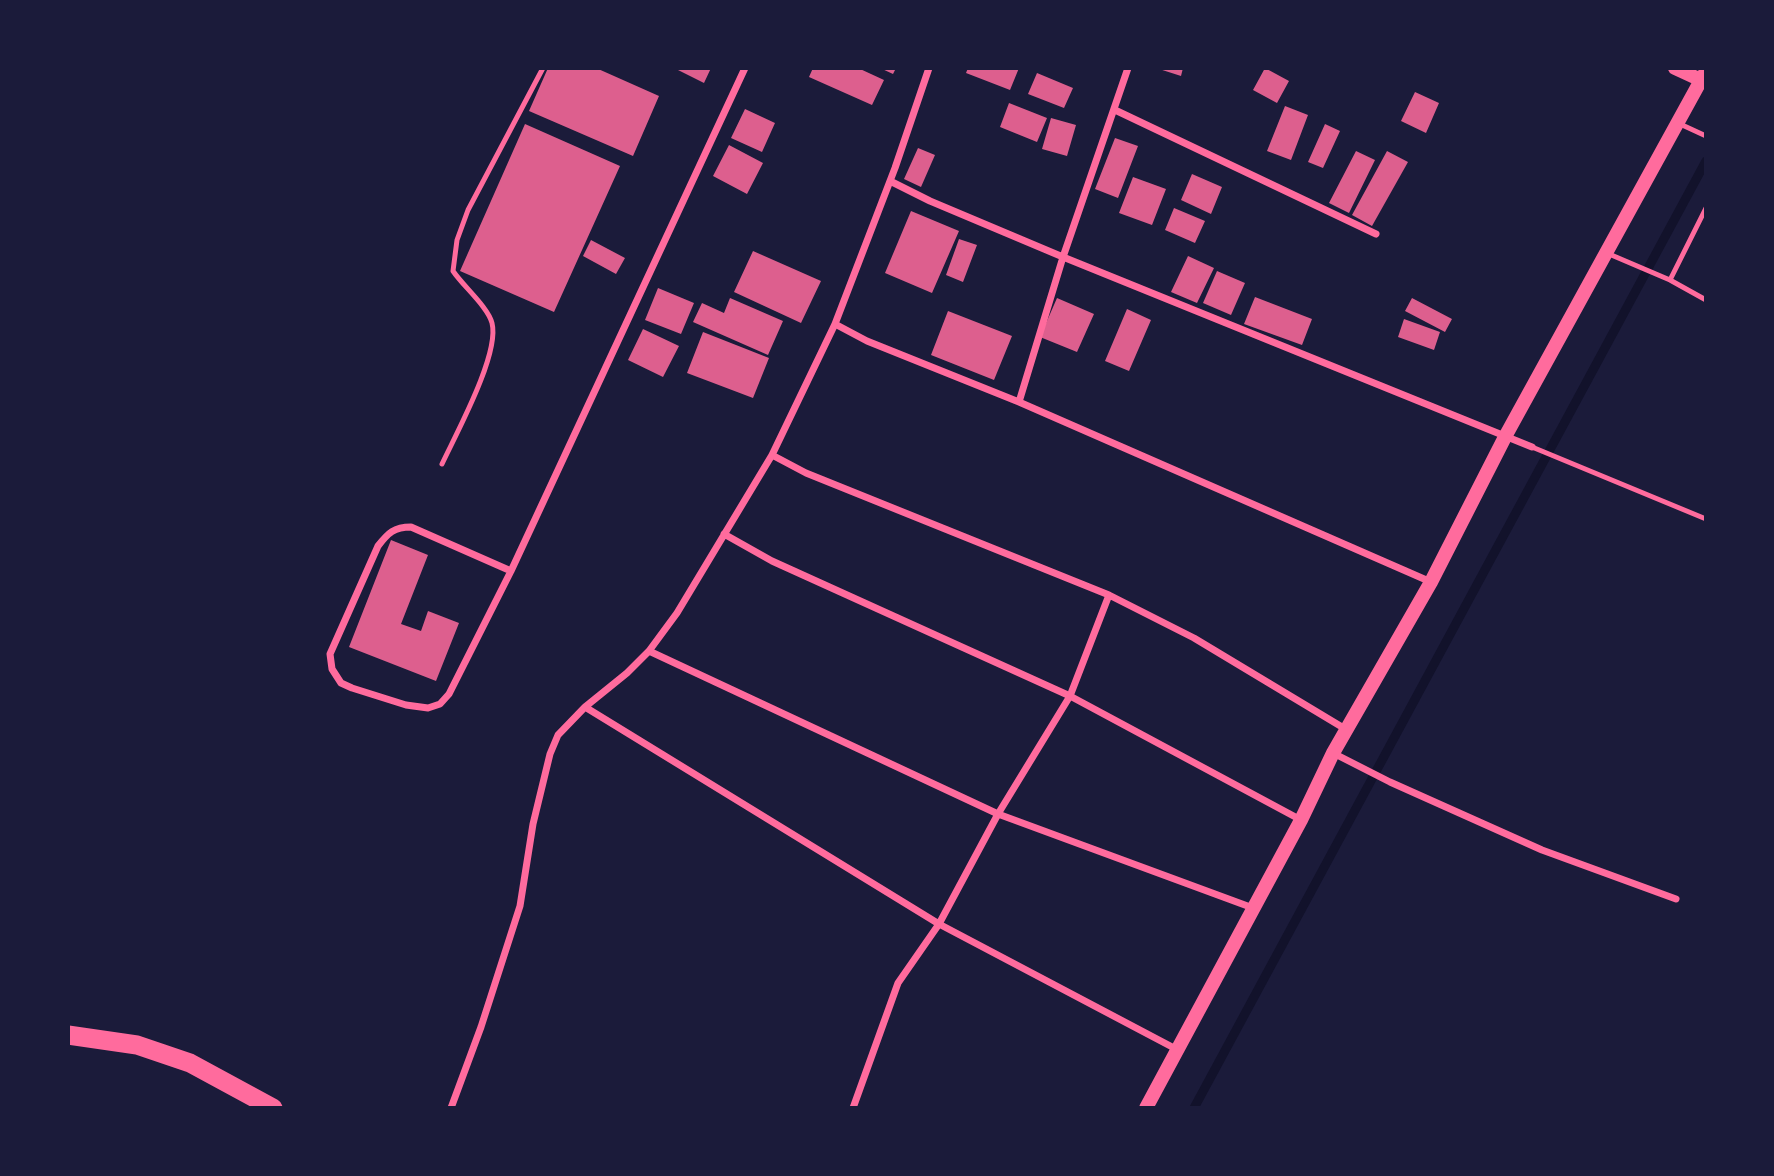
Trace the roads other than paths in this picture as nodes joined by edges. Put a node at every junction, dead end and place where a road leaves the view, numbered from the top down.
1 (543, 68) edge
2 (746, 68) edge
3 (929, 68) edge
4 (1128, 68) edge
5 (1675, 68) edge
6 (1703, 76) edge
7 (1115, 110) junction
8 (1677, 123) junction
9 (1706, 136) edge
10 (890, 181) junction
11 (1706, 208) edge
12 (1377, 234) dead end
13 (1606, 252) junction
14 (1063, 257) junction
15 (1670, 280) junction
16 (1706, 300) edge
17 (835, 324) junction
18 (1019, 402) junction
19 (1506, 435) junction
20 (1532, 447) joint
21 (772, 455) junction
22 (442, 464) dead end
23 (1706, 519) edge
24 (724, 534) junction
25 (511, 571) junction
26 (1431, 582) junction
27 (1109, 595) junction
28 (649, 651) junction
29 (1070, 696) junction
30 (585, 707) junction
31 (1347, 731) junction
32 (1333, 753) junction
33 (998, 814) junction
34 (1301, 820) junction
35 (1676, 898) dead end
36 (1253, 908) junction
37 (939, 923) junction
38 (68, 1035) edge
39 (1176, 1049) junction
40 (273, 1108) edge
41 (451, 1108) edge
42 (853, 1108) edge
43 (1146, 1108) edge

1 - 22 lane
2 - 25 street
3 - 10 street
4 - 7 street
5 - 6 main road
6 - 8 main road
7 - 12 street
7 - 14 street
8 - 9 lane
8 - 13 main road
10 - 14 street
10 - 17 street
11 - 15 lane
13 - 15 lane
13 - 19 main road
14 - 18 street
14 - 19 street
15 - 16 lane
17 - 18 street
17 - 21 street
18 - 26 street
19 - 20 street
19 - 26 main road
20 - 23 lane
21 - 24 street
21 - 27 street
24 - 28 street
24 - 29 street
25 - 25 street
26 - 31 main road
27 - 29 street
27 - 31 street
28 - 30 street
28 - 33 street
29 - 33 street
29 - 34 street
30 - 37 street
30 - 41 street
31 - 32 main road
32 - 34 main road
32 - 35 street
33 - 36 street
33 - 37 street
34 - 36 main road
36 - 39 main road
37 - 39 street
37 - 42 street
38 - 40 highway
39 - 43 main road

